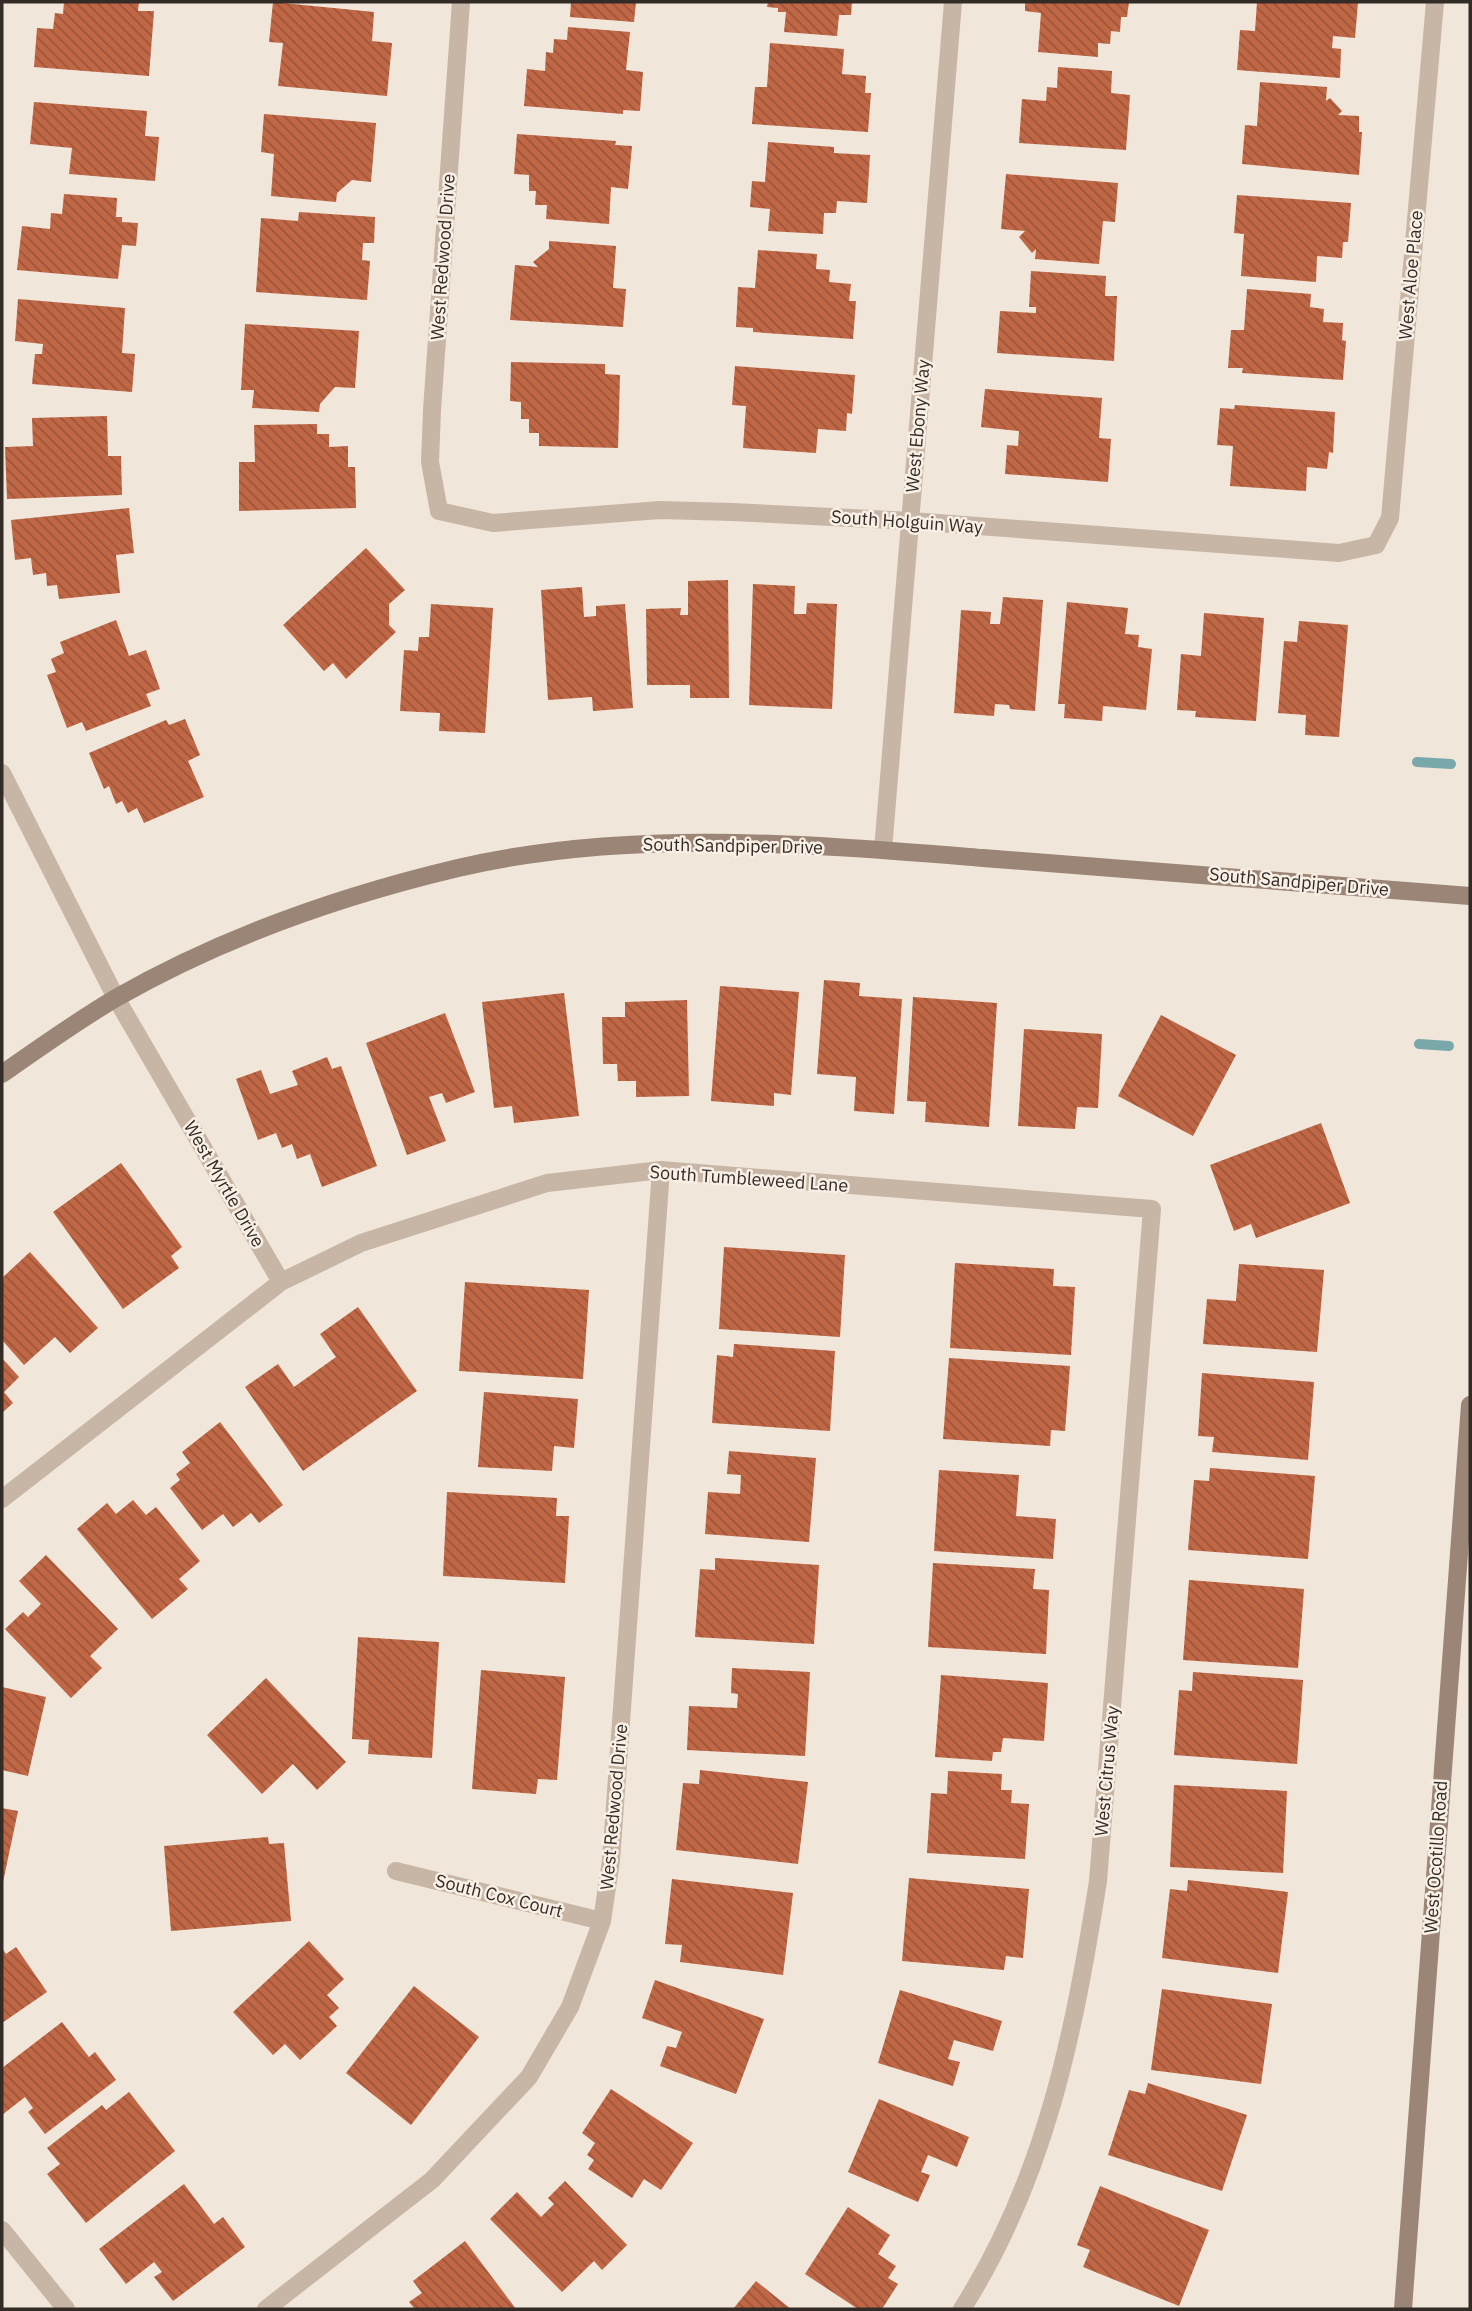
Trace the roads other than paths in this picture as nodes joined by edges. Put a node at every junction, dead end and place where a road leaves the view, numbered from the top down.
1 (461, 2) edge
2 (953, 2) edge
3 (1435, 2) edge
4 (439, 511) joint
5 (911, 521) junction
6 (1376, 545) joint
7 (2, 773) edge
8 (883, 850) junction
9 (1470, 896) edge
10 (116, 998) junction
11 (2, 1074) edge
12 (661, 1170) junction
13 (1152, 1209) joint
14 (281, 1282) junction
15 (1470, 1405) edge
16 (2, 1499) edge
17 (396, 1871) dead end
18 (602, 1921) junction
19 (2, 2230) edge
20 (66, 2309) edge
21 (266, 2309) edge
22 (962, 2309) edge
23 (1403, 2309) edge

1 - 4 street, West Redwood Drive
2 - 5 street, West Ebony Way
3 - 6 street, West Aloe Place
4 - 5 street, South Holguin Way
5 - 6 street, South Holguin Way
5 - 8 street, West Ebony Way
7 - 10 street, West Myrtle Drive
8 - 9 street, South Sandpiper Drive
8 - 10 street, South Sandpiper Drive
10 - 11 street, South Sandpiper Drive
10 - 14 street, West Myrtle Drive
12 - 13 street, South Tumbleweed Lane
12 - 14 street, South Tumbleweed Lane
12 - 18 street, West Redwood Drive
13 - 22 street, West Citrus Way
14 - 16 street
15 - 23 street, West Ocotillo Road
17 - 18 street, South Cox Court
18 - 21 street, West Redwood Drive
19 - 20 street

